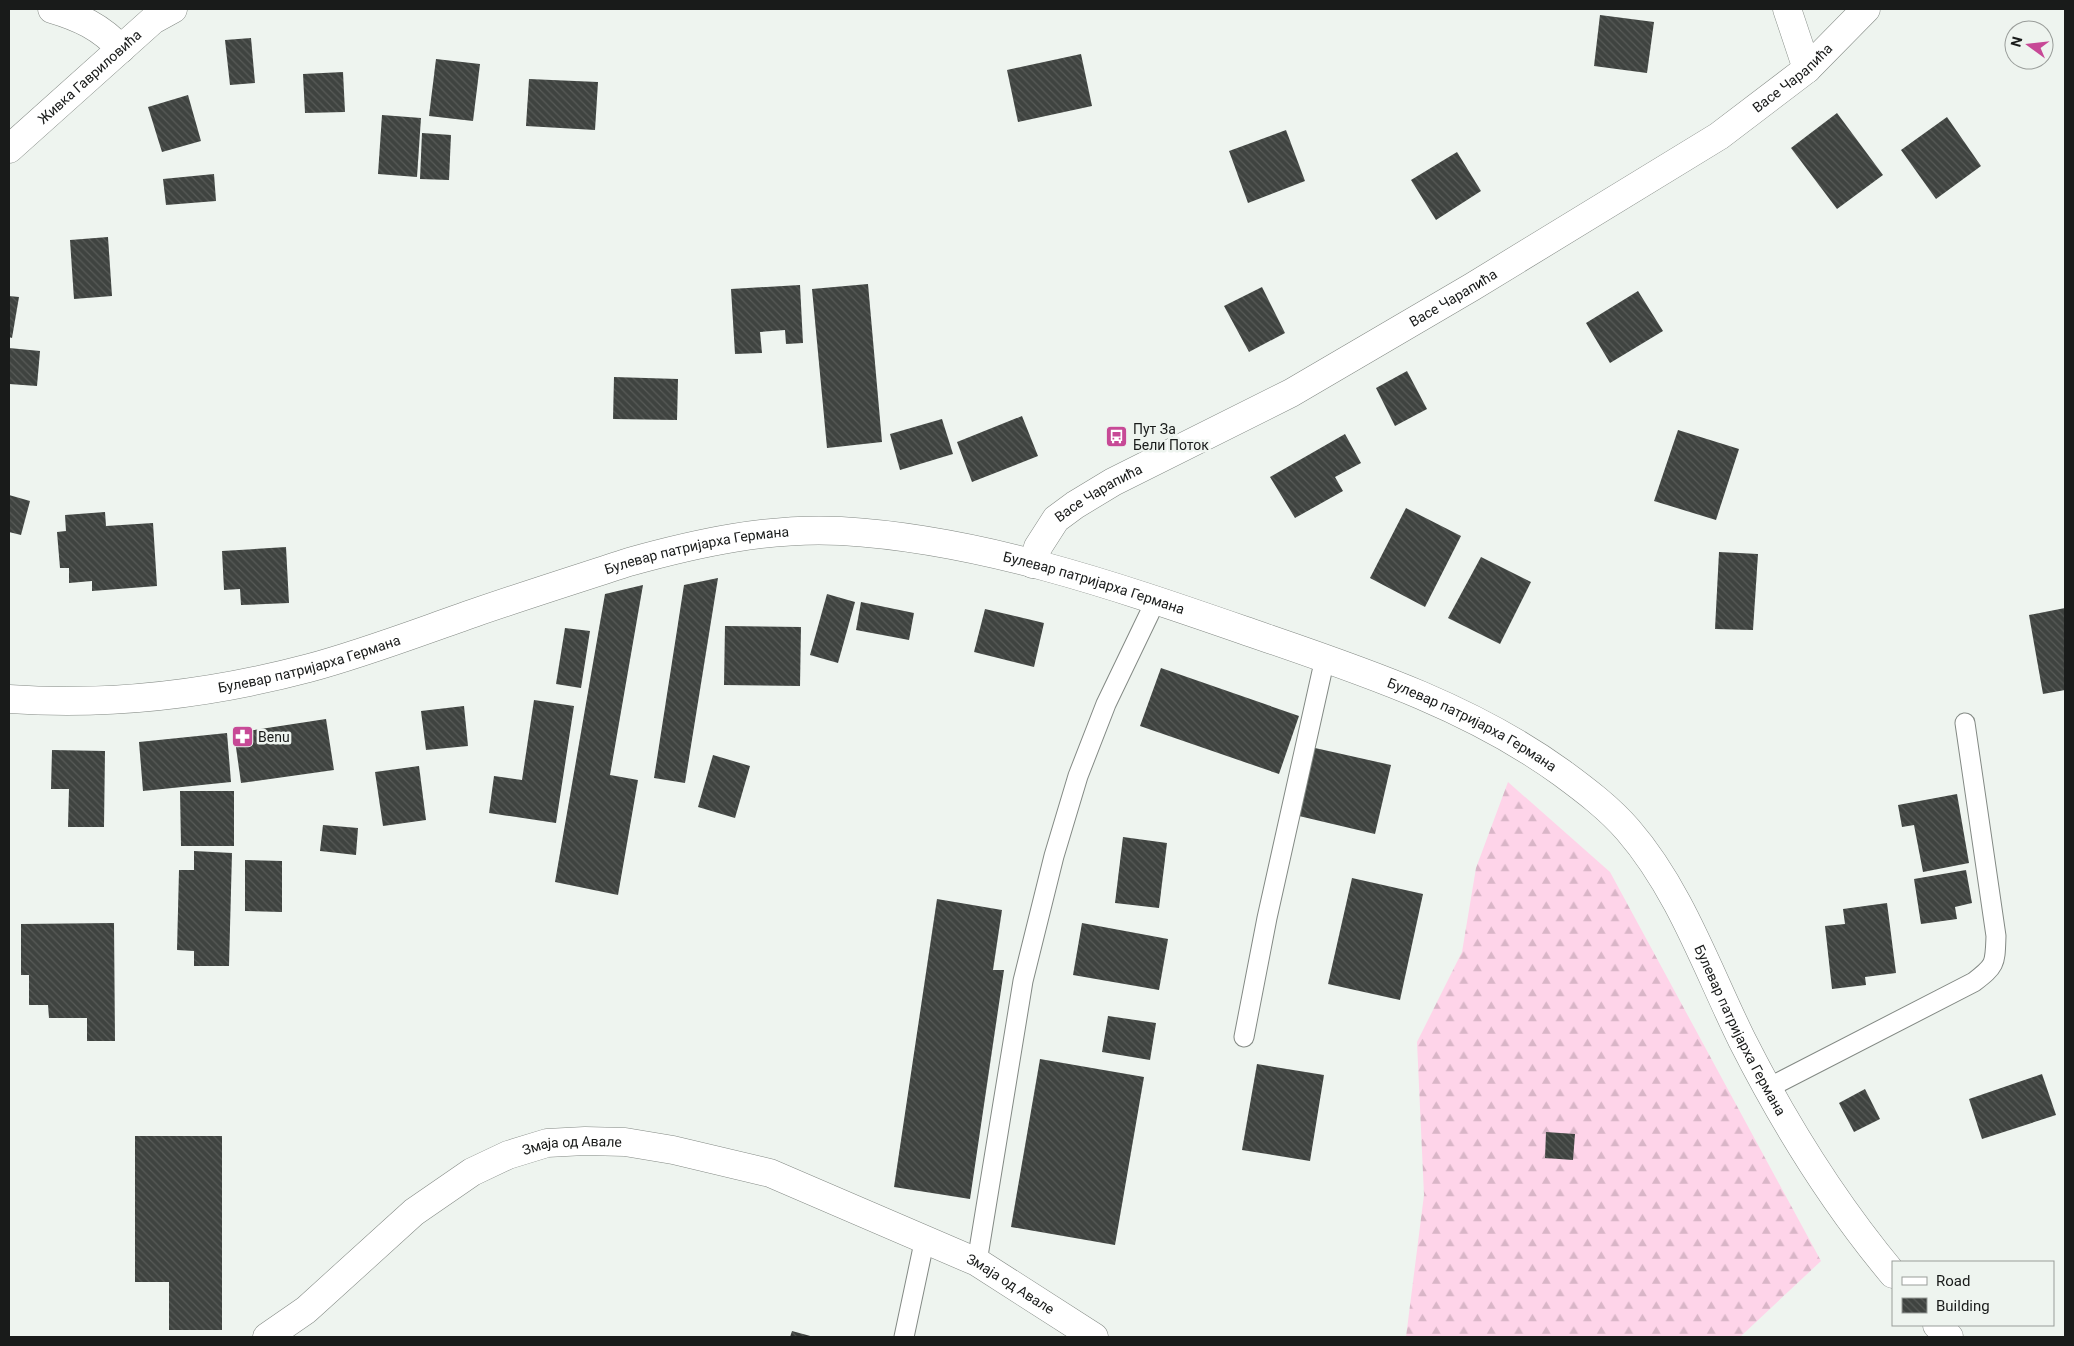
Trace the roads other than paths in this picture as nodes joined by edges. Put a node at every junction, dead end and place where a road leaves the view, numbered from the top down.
1 (52, 9) edge
2 (173, 9) edge
3 (1787, 9) edge
4 (1866, 9) edge
5 (121, 49) junction
6 (1807, 69) junction
7 (9, 149) edge
8 (1033, 564) junction
9 (1156, 600) junction
10 (1325, 658) junction
11 (9, 699) edge
12 (1965, 723) dead end
13 (1244, 1037) dead end
14 (1768, 1088) junction
15 (925, 1238) junction
16 (977, 1262) junction
17 (1892, 1273) edge
18 (1938, 1326) edge
19 (267, 1337) edge
20 (904, 1337) edge
21 (1094, 1337) edge
22 (1949, 1337) edge

1 - 5 street
2 - 5 street, Живка Гавриловића
3 - 6 street
4 - 6 street, Васе Чарапића
5 - 7 street, Живка Гавриловића
6 - 8 street, Васе Чарапића
8 - 9 street, Булевар патријарха Германа
8 - 11 street, Булевар патријарха Германа
9 - 10 street, Булевар патријарха Германа
9 - 16 lane
10 - 13 lane
10 - 14 street, Булевар патријарха Германа
12 - 14 lane
14 - 17 street, Булевар патријарха Германа
15 - 16 street, Змаја од Авале
15 - 19 street, Змаја од Авале
15 - 20 lane
16 - 21 street, Змаја од Авале
18 - 22 street

